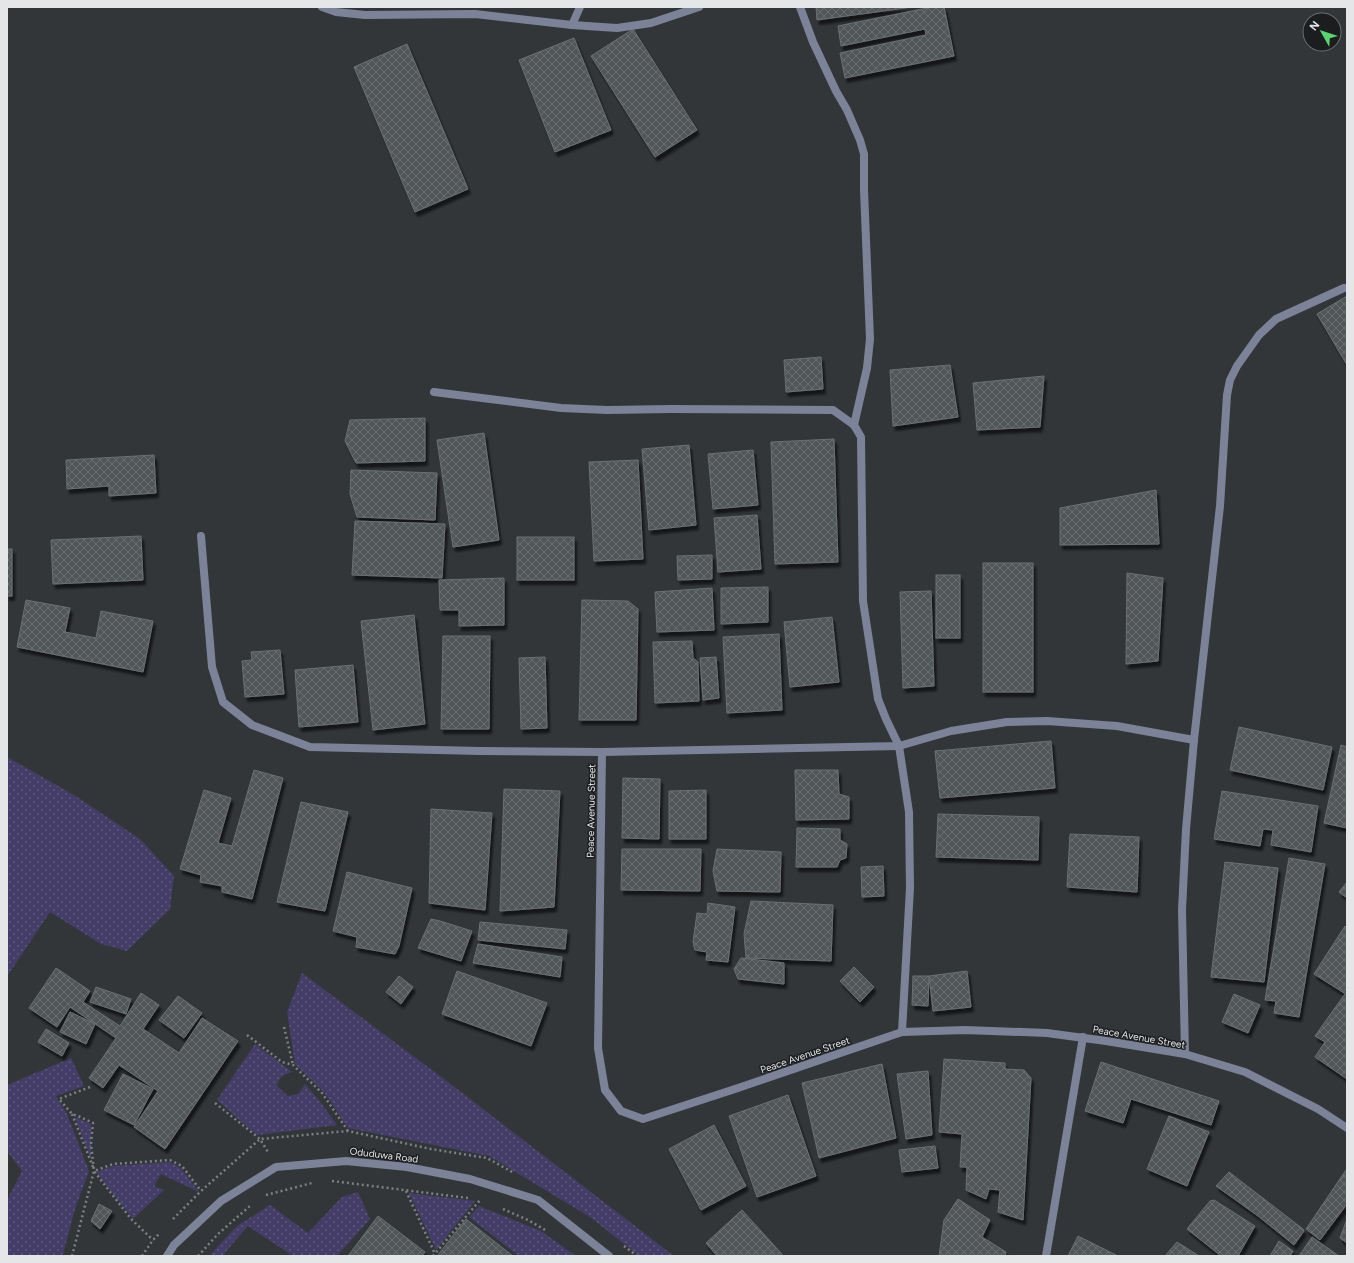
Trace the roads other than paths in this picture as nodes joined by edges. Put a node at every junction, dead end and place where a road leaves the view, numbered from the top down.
1 (322, 7) edge
2 (580, 7) edge
3 (699, 7) edge
4 (800, 7) edge
5 (572, 24) junction
6 (1344, 288) dead end
7 (434, 392) dead end
8 (854, 425) junction
9 (201, 536) dead end
10 (1194, 740) junction
11 (899, 746) junction
12 (602, 752) junction
13 (902, 1032) junction
14 (1084, 1038) junction
15 (1185, 1054) junction
16 (1347, 1128) edge
17 (167, 1256) edge
18 (609, 1256) edge
19 (1046, 1256) edge

1 - 5 street
2 - 5 street
3 - 5 street
4 - 8 street
6 - 10 street
7 - 8 street
8 - 11 street
9 - 12 street
10 - 11 street
10 - 15 street
11 - 12 street
11 - 13 street
12 - 13 street, Peace Avenue Street
13 - 14 street, Peace Avenue Street
14 - 15 street, Peace Avenue Street
14 - 19 street
15 - 16 street, Peace Avenue Street
17 - 18 street, Oduduwa Road

